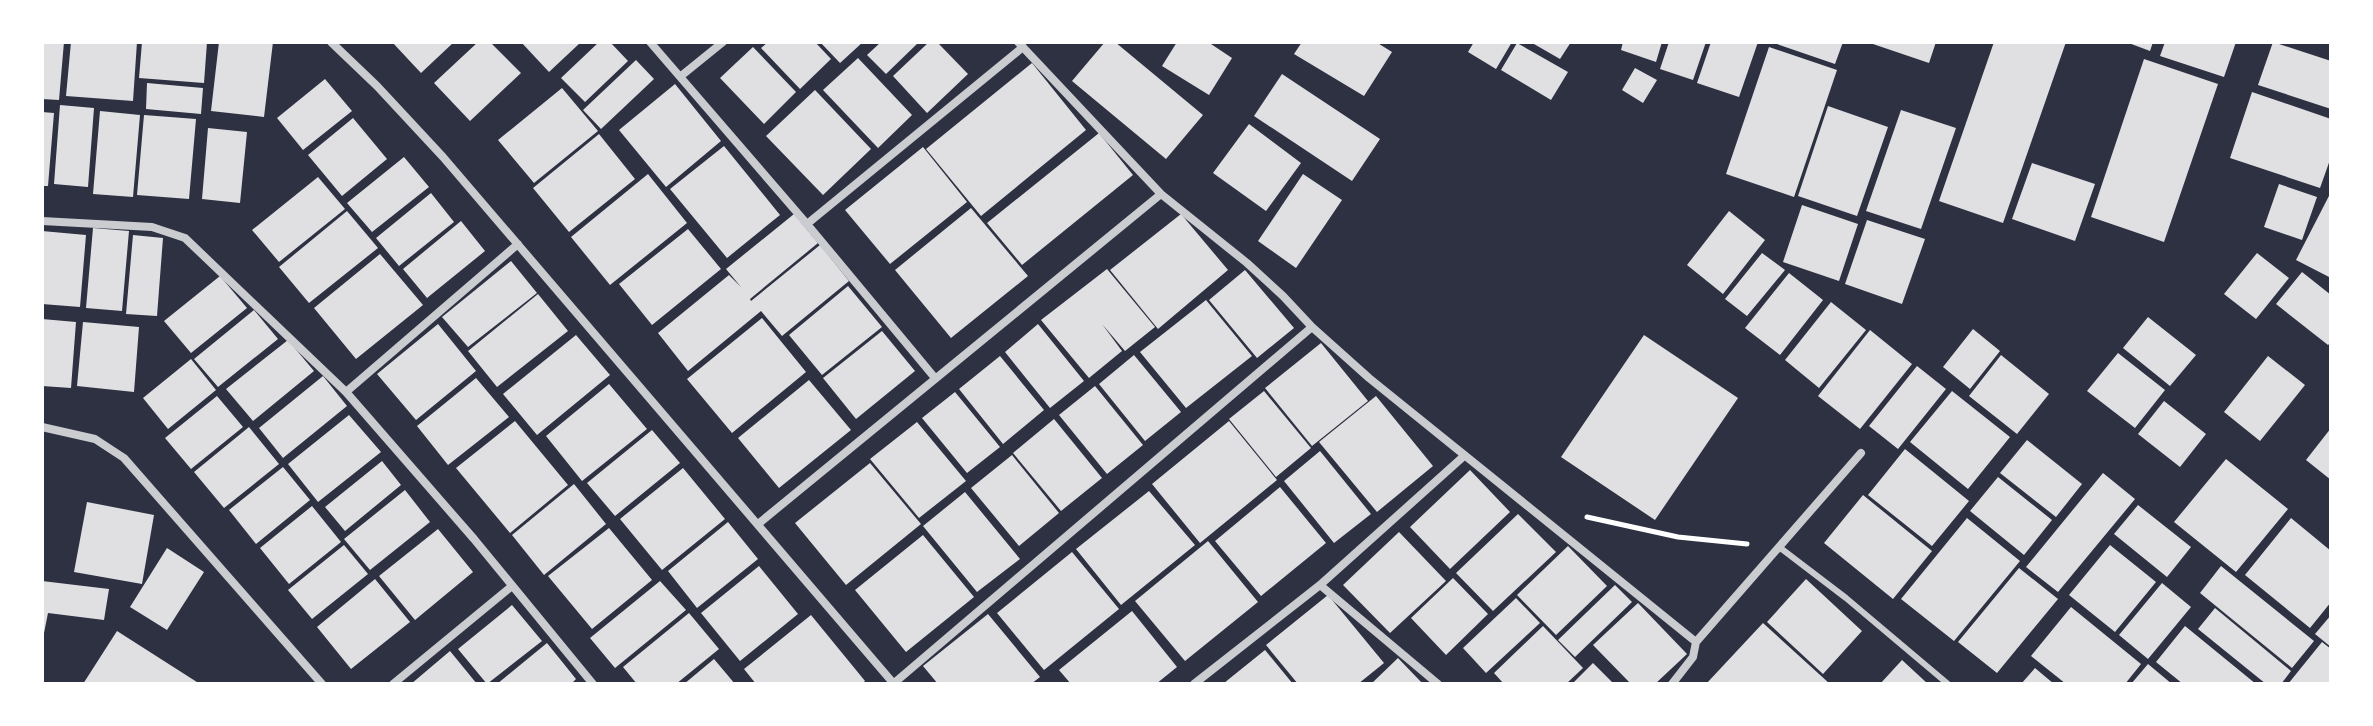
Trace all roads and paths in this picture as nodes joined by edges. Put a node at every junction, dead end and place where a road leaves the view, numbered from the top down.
1 (331, 42) edge
2 (650, 42) edge
3 (723, 42) edge
4 (1020, 44) edge
5 (681, 76) junction
6 (1161, 194) junction
7 (42, 221) edge
8 (807, 224) junction
9 (518, 244) junction
10 (1312, 327) junction
11 (935, 378) junction
12 (346, 392) junction
13 (42, 427) edge
14 (1861, 453) dead end
15 (1464, 456) junction
16 (1585, 517) dead end
17 (758, 524) junction
18 (1779, 547) junction
19 (1320, 585) junction
20 (512, 586) junction
21 (1696, 642) junction
22 (322, 684) edge
23 (393, 684) edge
24 (593, 684) edge
25 (894, 684) edge
26 (1194, 684) edge
27 (1438, 684) edge
28 (1672, 684) edge
29 (1948, 684) edge

1 - 9 street
2 - 5 street
3 - 5 street
4 - 6 street
4 - 8 street
5 - 8 street
6 - 10 street
6 - 11 street
7 - 12 street
8 - 11 street
9 - 12 street
9 - 17 street
10 - 15 street
10 - 25 street
11 - 17 street
12 - 20 street
13 - 22 street
14 - 18 street
15 - 19 street
15 - 21 street
16 - 18 path
17 - 25 street
18 - 21 street
18 - 29 lane
19 - 26 street
19 - 27 street
20 - 23 street
20 - 24 street
21 - 28 street

